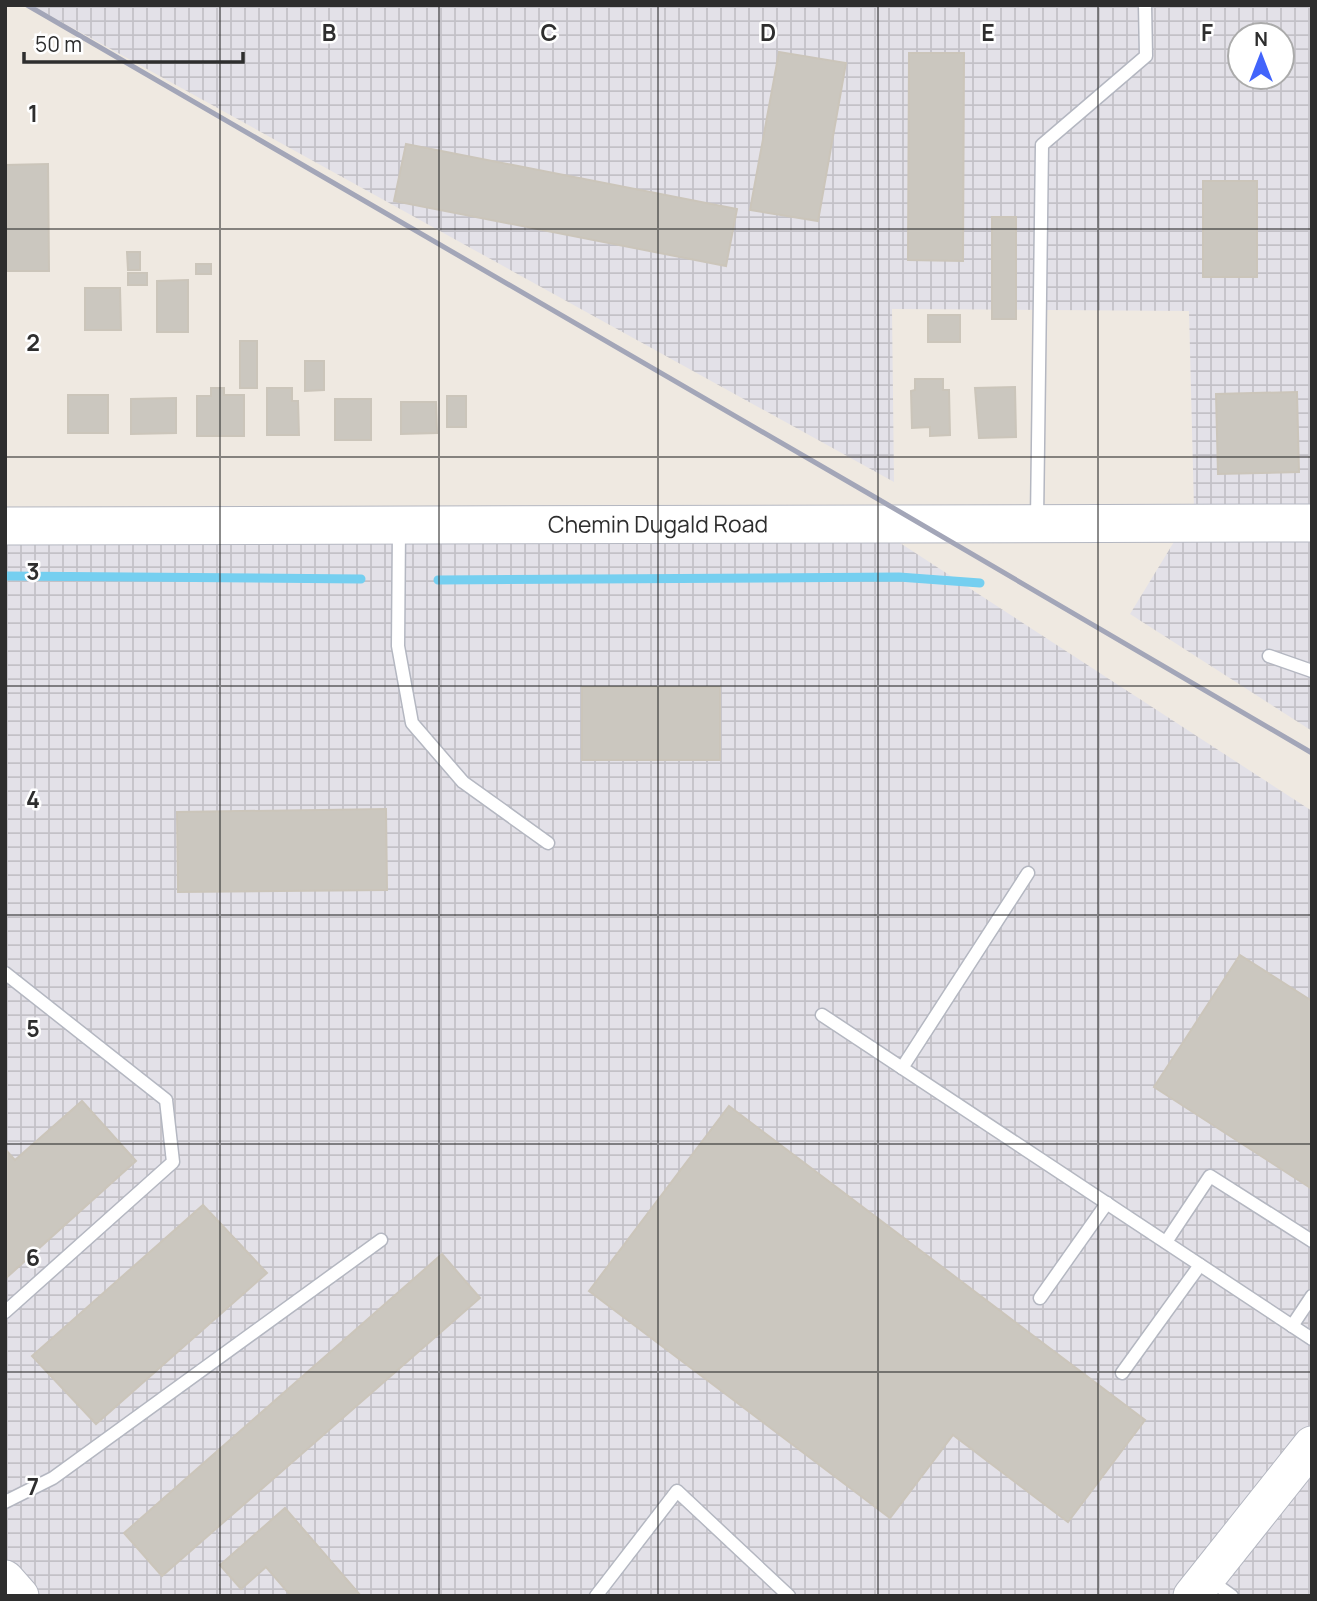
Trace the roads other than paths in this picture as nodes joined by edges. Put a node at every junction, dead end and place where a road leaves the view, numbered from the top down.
1 (1146, 5) edge
2 (1312, 523) edge
3 (1037, 524) junction
4 (399, 525) junction
5 (5, 526) edge
6 (1269, 656) dead end
7 (1312, 671) edge
8 (548, 843) dead end
9 (1028, 873) dead end
10 (5, 973) edge
11 (822, 1016) dead end
12 (902, 1068) junction
13 (1107, 1203) junction
14 (381, 1240) dead end
15 (1312, 1241) edge
16 (1166, 1242) junction
17 (1200, 1265) junction
18 (1312, 1296) edge
19 (1040, 1298) dead end
20 (5, 1312) edge
21 (1292, 1326) junction
22 (1312, 1339) edge
23 (1122, 1373) dead end
24 (1312, 1445) edge
25 (5, 1502) edge
26 (5, 1579) edge
27 (1210, 1590) edge
28 (20, 1596) edge
29 (596, 1596) edge
30 (789, 1596) edge

1 - 3 lane
2 - 3 street, Chemin Dugald Road
3 - 4 street, Chemin Dugald Road
4 - 5 street, Chemin Dugald Road
4 - 8 lane
6 - 7 lane
9 - 12 lane
10 - 20 lane
11 - 12 lane
12 - 13 lane
13 - 16 lane
13 - 19 lane
14 - 25 lane
15 - 16 lane
16 - 17 lane
17 - 21 lane
17 - 23 lane
18 - 21 lane
21 - 22 lane
24 - 27 street
26 - 28 street
29 - 30 lane

